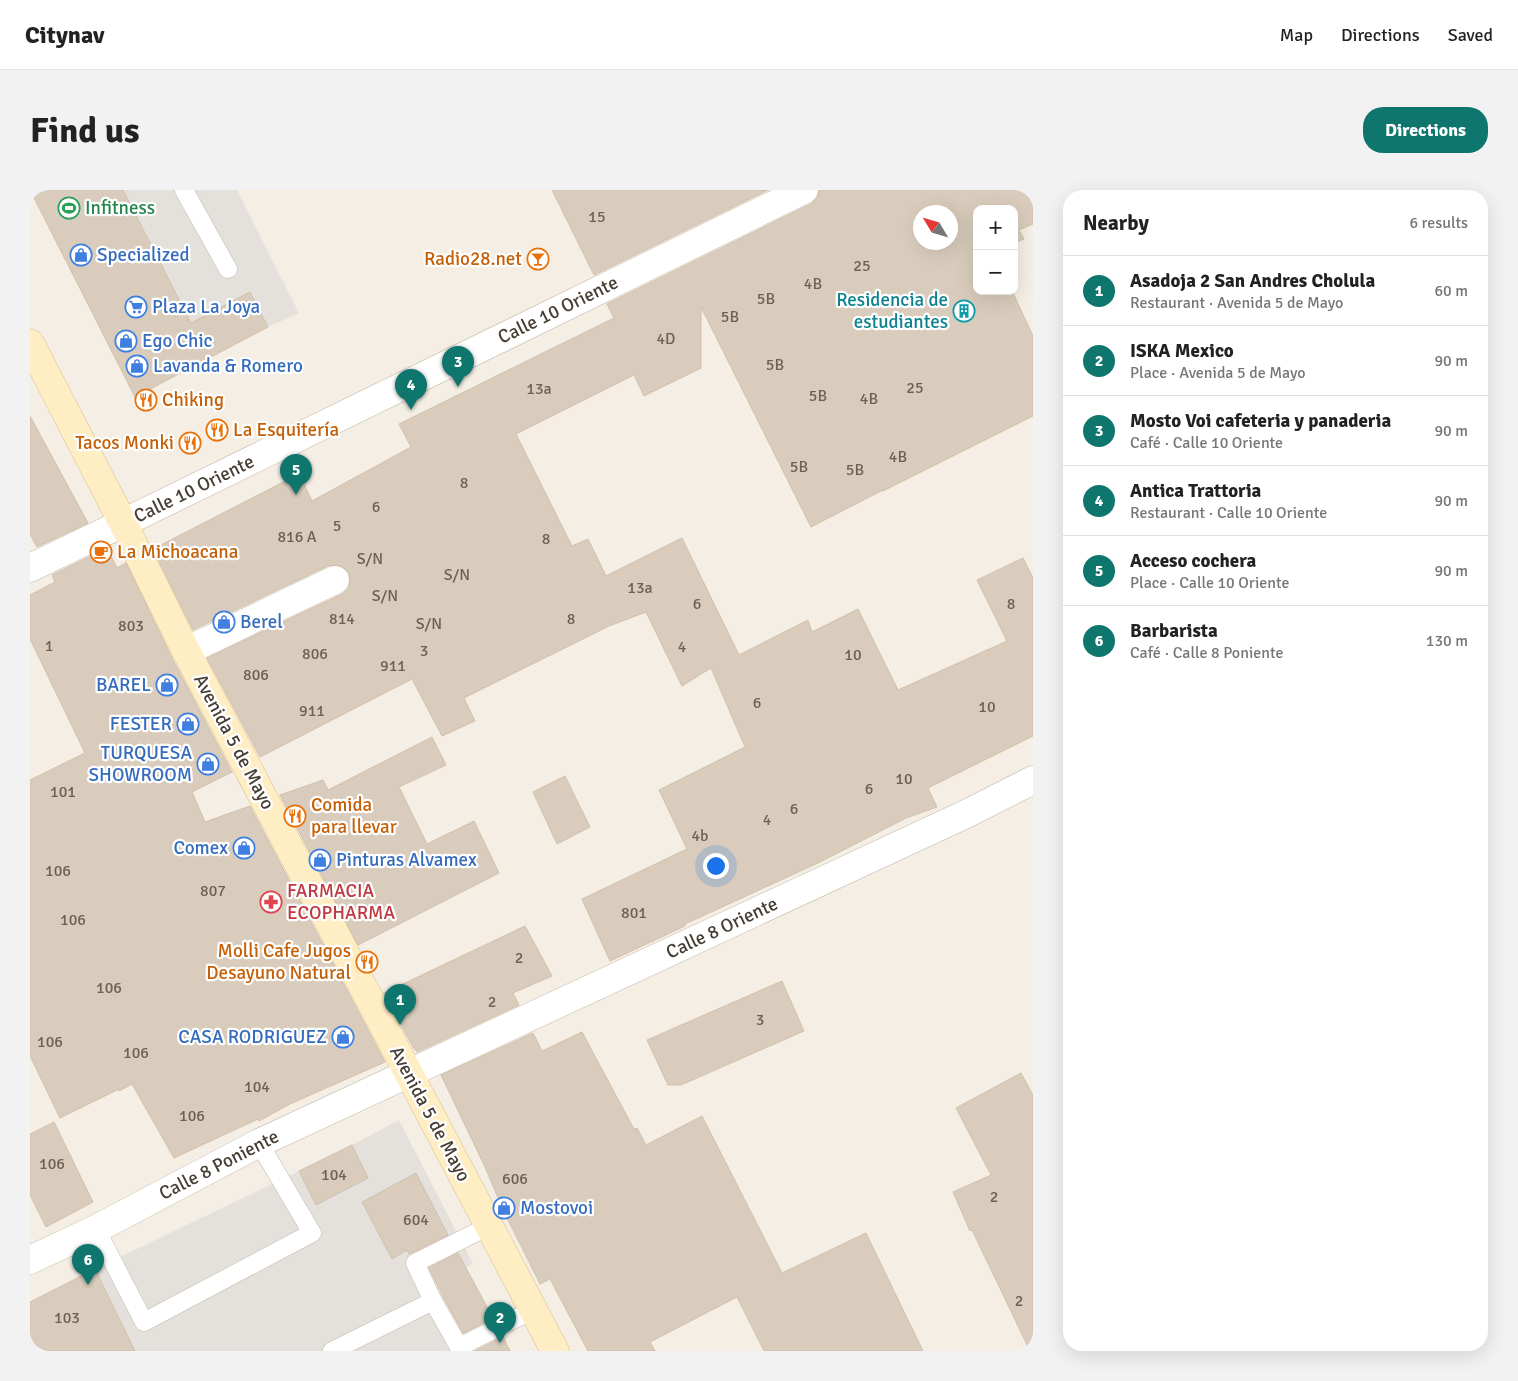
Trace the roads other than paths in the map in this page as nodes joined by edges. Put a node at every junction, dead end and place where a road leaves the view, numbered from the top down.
1 (184, 190) edge
2 (804, 190) edge
3 (228, 269) dead end
4 (30, 343) edge
5 (124, 523) junction
6 (30, 568) edge
7 (335, 580) dead end
8 (186, 651) junction
9 (1033, 780) edge
10 (409, 1073) junction
11 (260, 1143) junction
12 (489, 1226) junction
13 (96, 1229) junction
14 (30, 1260) edge
15 (433, 1301) junction
16 (533, 1310) junction
17 (332, 1351) edge
18 (555, 1351) edge

1 - 3 lane
2 - 5 street, Calle 10 Oriente
4 - 5 main road, Avenida 5 de Mayo
5 - 6 street, Calle 10 Oriente
5 - 8 main road, Avenida 5 de Mayo
7 - 8 street
8 - 10 main road, Avenida 5 de Mayo
9 - 10 street, Calle 8 Oriente
10 - 11 street, Calle 8 Poniente
10 - 12 main road, Avenida 5 de Mayo
11 - 13 street, Calle 8 Poniente
11 - 13 lane
12 - 15 lane
12 - 16 main road, Avenida 5 de Mayo
13 - 14 street, Calle 8 Poniente
15 - 16 lane
15 - 17 lane
16 - 18 main road, Avenida 5 de Mayo

